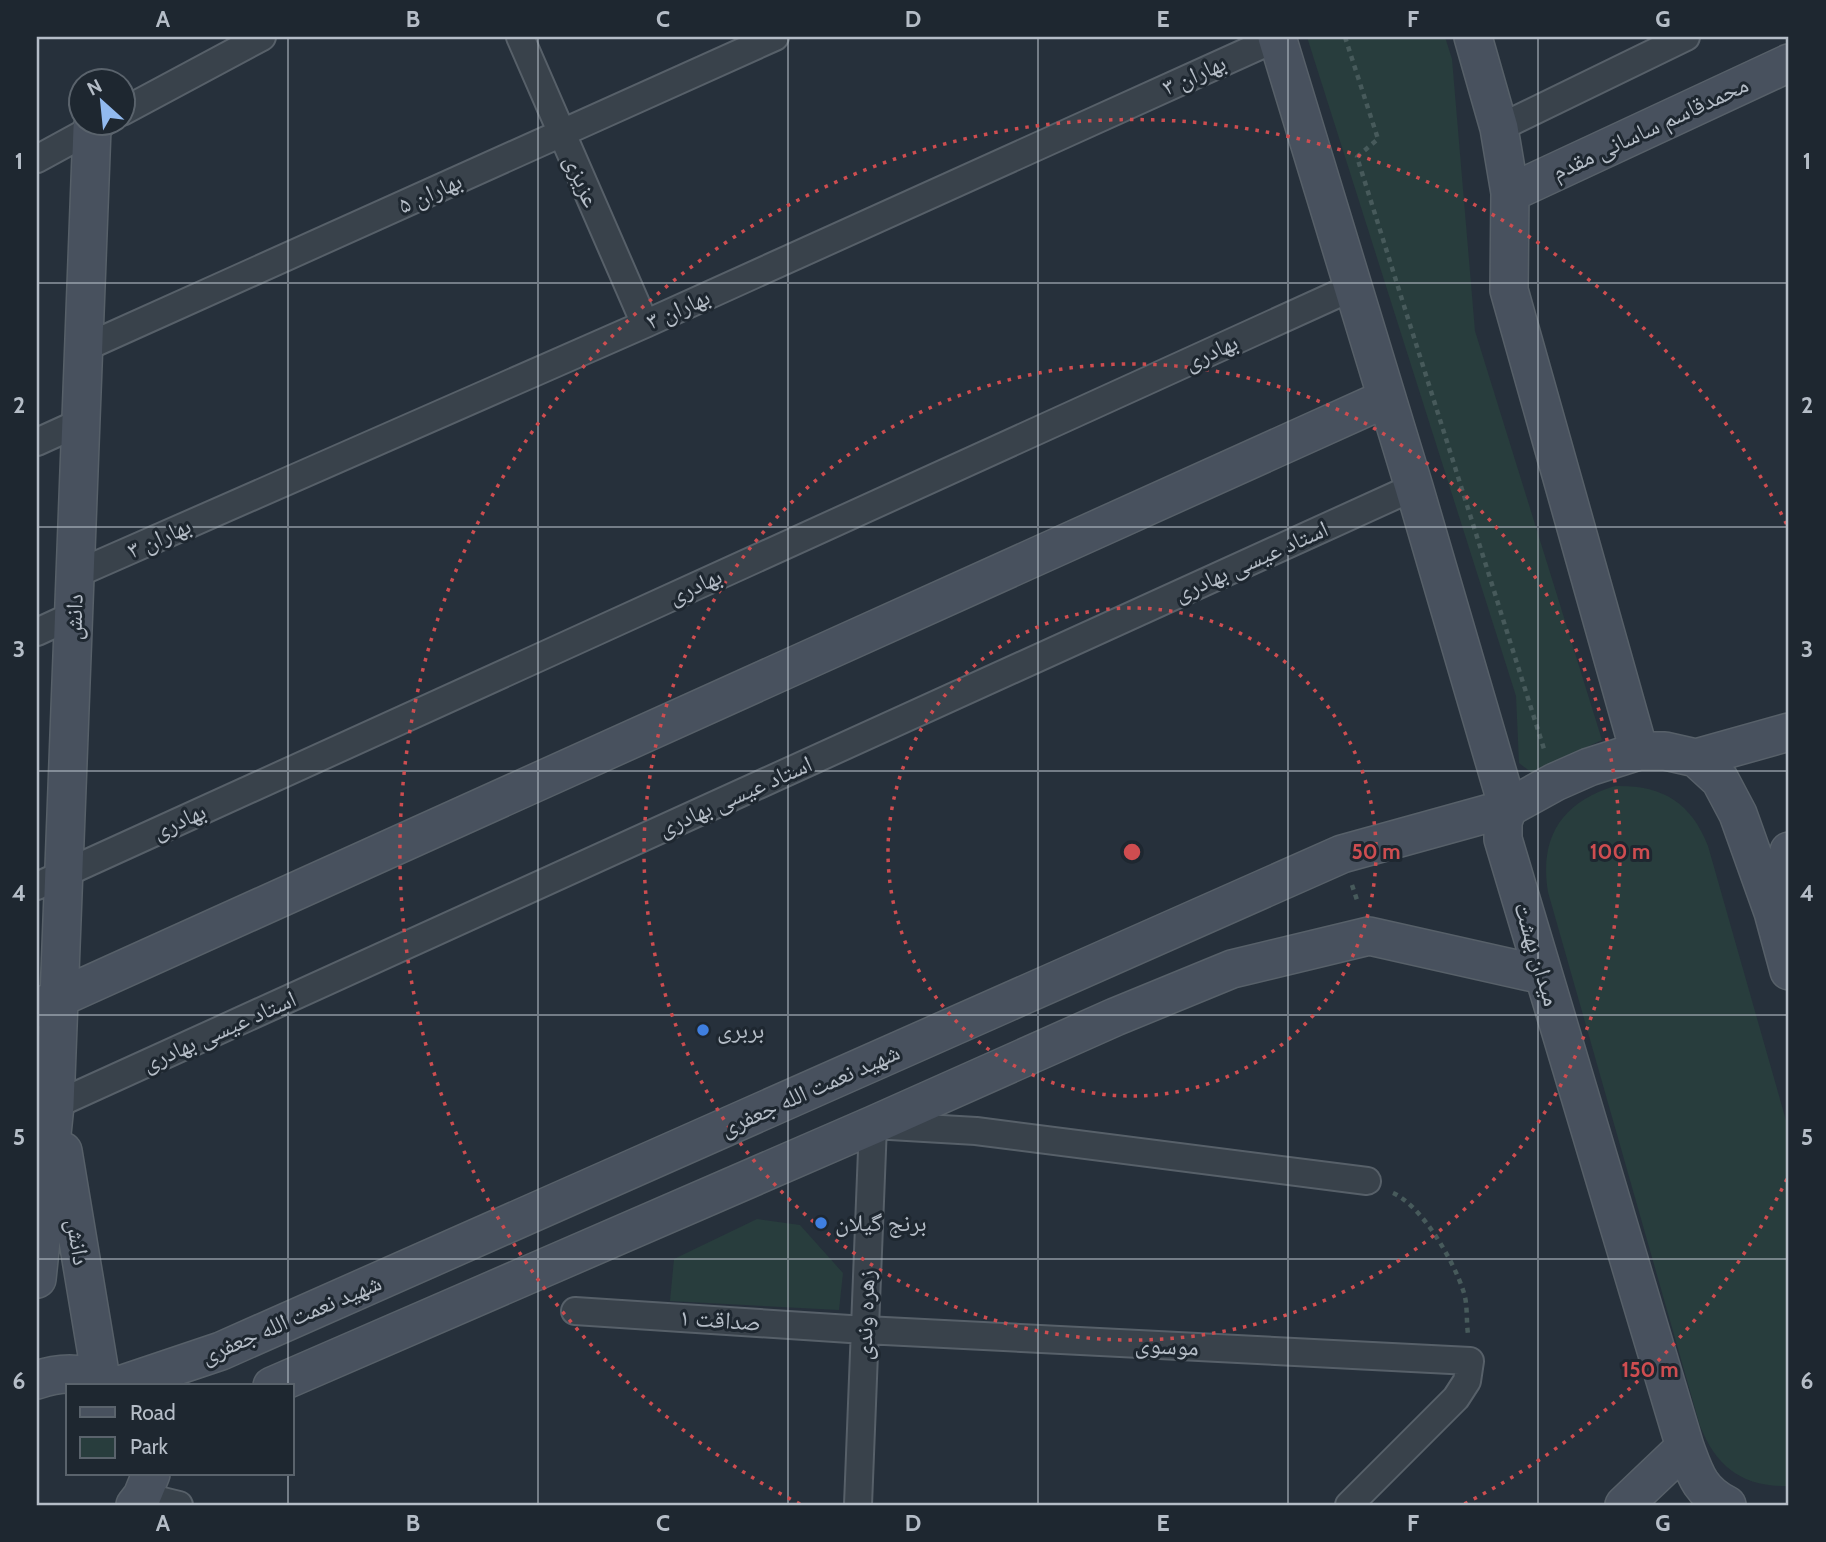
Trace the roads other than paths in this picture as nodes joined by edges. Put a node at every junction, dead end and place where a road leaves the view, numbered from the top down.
1 (262, 37) edge
2 (520, 37) edge
3 (775, 37) edge
4 (1277, 37) edge
5 (1473, 37) edge
6 (1686, 37) edge
7 (1789, 63) edge
8 (136, 105) edge
9 (1499, 128) junction
10 (562, 133) junction
11 (79, 136) edge
12 (105, 136) edge
13 (37, 159) edge
14 (1510, 193) junction
15 (1353, 287) junction
16 (645, 324) junction
17 (84, 348) junction
18 (1387, 398) junction
19 (81, 422) junction
20 (37, 442) edge
21 (1414, 487) junction
22 (76, 574) junction
23 (74, 615) junction
24 (37, 632) edge
25 (1789, 732) edge
26 (1639, 751) junction
27 (1696, 758) junction
28 (1508, 808) junction
29 (1789, 851) edge
30 (50, 879) edge
31 (1773, 912) junction
32 (1789, 971) edge
33 (1543, 975) junction
34 (48, 1003) edge
35 (55, 1105) junction
36 (873, 1125) junction
37 (1367, 1181) road end
38 (37, 1279) edge
39 (575, 1311) dead end
40 (865, 1330) junction
41 (37, 1380) edge
42 (111, 1384) edge
43 (277, 1384) edge
44 (1685, 1447) junction
45 (142, 1492) edge
46 (179, 1505) edge
47 (858, 1505) edge
48 (1349, 1505) edge
49 (1624, 1505) edge
50 (1727, 1505) edge

1 - 8 street
2 - 10 street, عزیزی
3 - 10 street, بهاران ۵
4 - 15 street
4 - 16 street, بهاران ۳
5 - 9 street
6 - 9 street
7 - 14 street, محمدقاسم ساسانی مقدم
9 - 14 street
10 - 16 street, عزیزی
10 - 17 street, بهاران ۵
11 - 13 street
12 - 17 street, دانش
14 - 26 street
15 - 18 street
15 - 30 street, بهادری
16 - 22 street, بهاران ۳
17 - 19 street, دانش
18 - 21 street
18 - 34 street
19 - 20 street
19 - 22 street, دانش
21 - 28 street
21 - 35 street, استاد عیسی بهادری
22 - 23 street, دانش
23 - 24 street
23 - 30 street, دانش
25 - 27 street
26 - 27 street
26 - 28 street
27 - 31 street
28 - 33 street, میدان بهشت
28 - 42 street, شهید نعمت الله جعفری
29 - 31 street
30 - 34 street, دانش
31 - 32 street
33 - 36 street
33 - 44 street, میدان بهشت
34 - 35 street, دانش
35 - 38 street, دانش
35 - 42 street, دانش
36 - 37 street
36 - 40 street, زهره وندی
36 - 43 street
39 - 40 street, صداقت ۱
40 - 47 street, زهره وندی
40 - 48 street, موسوی
41 - 42 street
44 - 49 street
44 - 50 street, میدان بهشت
45 - 46 street

